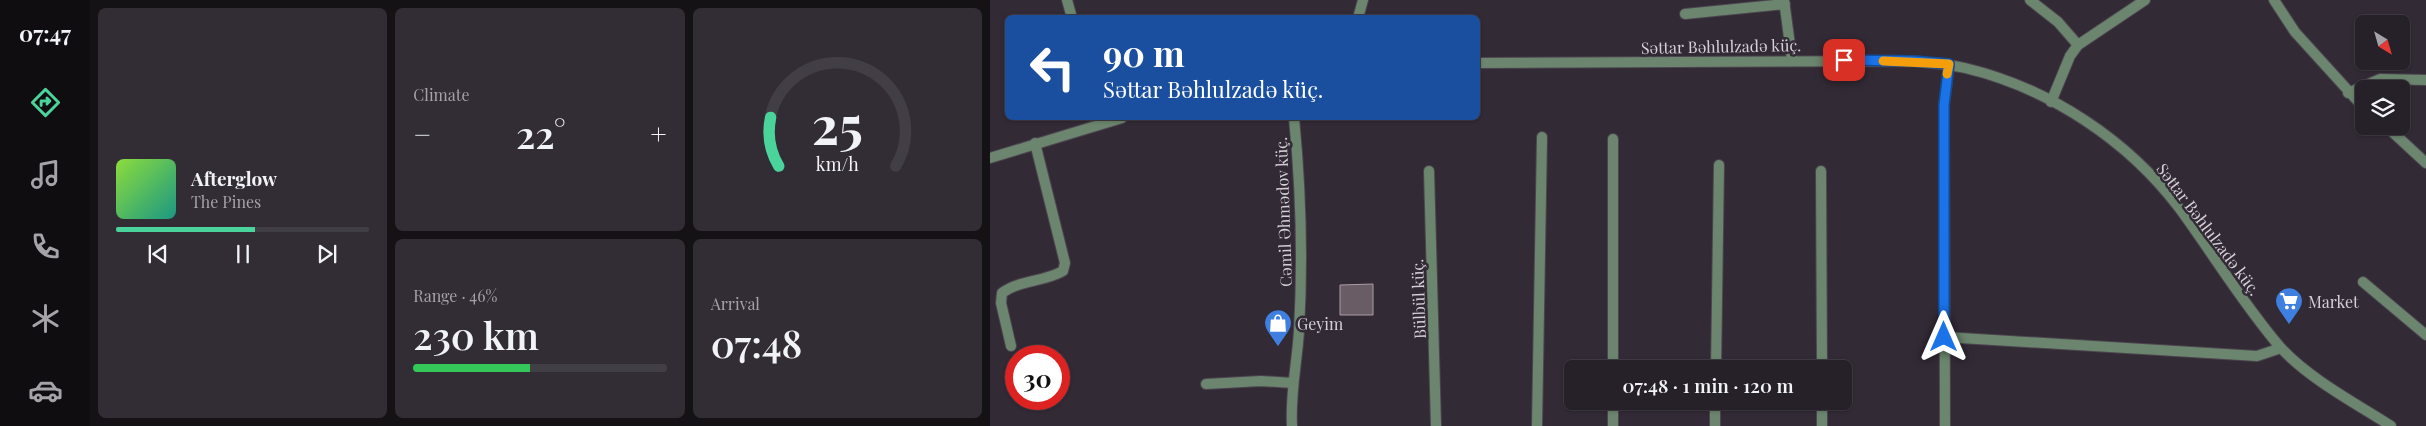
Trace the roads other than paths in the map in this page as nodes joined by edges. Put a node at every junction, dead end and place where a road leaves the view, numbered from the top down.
1 (1067, 0) edge
2 (1363, 0) edge
3 (2030, 0) edge
4 (2145, 0) edge
5 (2274, 0) edge
6 (1785, 2) edge
7 (1685, 14) dead end
8 (1071, 15) edge
9 (1359, 15) edge
10 (2078, 46) junction
11 (1792, 60) junction
12 (1480, 64) edge
13 (1949, 64) junction
14 (2426, 80) edge
15 (2348, 93) junction
16 (2355, 100) edge
17 (2051, 102) junction
18 (1104, 120) edge
19 (1294, 120) edge
20 (2396, 135) edge
21 (1542, 137) dead end
22 (1613, 139) dead end
23 (1035, 143) junction
24 (990, 158) edge
25 (2426, 163) edge
26 (1719, 165) dead end
27 (1429, 171) dead end
28 (1820, 171) dead end
29 (2363, 282) dead end
30 (2426, 335) edge
31 (1944, 337) junction
32 (1011, 345) edge
33 (2281, 348) junction
34 (1613, 360) edge
35 (1716, 360) edge
36 (1822, 360) edge
37 (1293, 383) junction
38 (1206, 384) dead end
39 (1613, 410) edge
40 (1715, 410) edge
41 (1822, 410) edge
42 (1292, 426) edge
43 (1436, 426) edge
44 (1537, 426) edge
45 (1613, 426) edge
46 (1715, 426) edge
47 (1822, 426) edge
48 (1945, 426) edge
49 (2391, 426) edge

1 - 8 street
2 - 9 street
3 - 10 street
4 - 10 street
5 - 15 street
6 - 7 street
6 - 11 street
10 - 17 street
11 - 12 street, Səttar Bəhlulzadə küç.
11 - 13 street, Səttar Bəhlulzadə küç.
13 - 17 street, Səttar Bəhlulzadə küç.
13 - 31 street
14 - 15 street
15 - 16 street
17 - 33 street, Səttar Bəhlulzadə küç.
18 - 23 street
19 - 37 street, Cəmil Əhmədov küç.
20 - 25 street
21 - 44 street
22 - 34 street
23 - 24 street
23 - 32 street
26 - 35 street
27 - 43 street, Bülbül küç.
28 - 36 street
29 - 30 street
31 - 33 street
31 - 48 street
33 - 49 street, Səttar Bəhlulzadə küç.
37 - 38 street
37 - 42 street, Cəmil Əhmədov küç.
39 - 45 street
40 - 46 street
41 - 47 street

